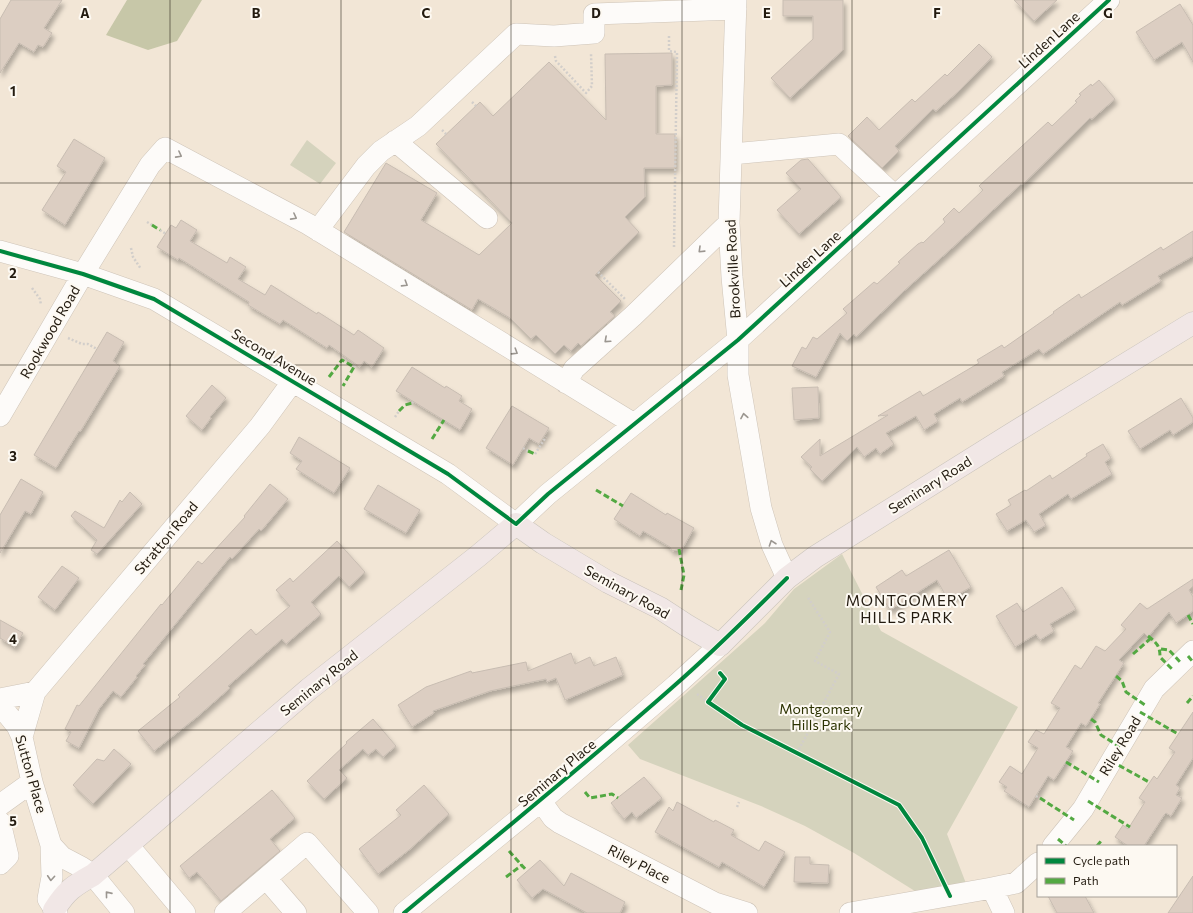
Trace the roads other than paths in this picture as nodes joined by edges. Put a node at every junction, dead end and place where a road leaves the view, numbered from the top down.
1 (1109, 0) edge
2 (736, 4) edge
3 (668, 6) edge
4 (602, 7) edge
5 (395, 141) junction
6 (732, 154) junction
7 (895, 196) junction
8 (487, 218) dead end
9 (729, 223) junction
10 (319, 231) junction
11 (0, 251) edge
12 (83, 274) junction
13 (1193, 323) edge
14 (738, 340) junction
15 (293, 381) junction
16 (566, 383) junction
17 (0, 416) edge
18 (634, 424) junction
19 (516, 524) junction
20 (787, 578) junction
21 (720, 645) junction
22 (1193, 650) edge
23 (36, 692) junction
24 (0, 699) edge
25 (0, 708) edge
26 (22, 737) junction
27 (32, 782) junction
28 (541, 801) junction
29 (0, 805) edge
30 (0, 822) edge
31 (51, 845) junction
32 (128, 845) junction
33 (1054, 845) edge
34 (0, 864) edge
35 (1037, 864) edge
36 (93, 875) junction
37 (271, 884) dead end
38 (992, 888) junction
39 (53, 912) edge
40 (124, 913) edge
41 (185, 913) edge
42 (225, 913) edge
43 (296, 913) edge
44 (368, 913) edge
45 (404, 913) edge
46 (747, 913) edge
47 (850, 913) edge
48 (1004, 913) edge

1 - 7 street, Linden Lane
2 - 3 street
2 - 6 street, Brookville Road
3 - 4 street
4 - 5 street
5 - 8 street
5 - 10 street
6 - 7 street
6 - 9 street, Brookville Road
7 - 14 street, Linden Lane
9 - 14 street, Brookville Road
9 -> 16 street
12 -> 10 street, Rookwood Road
10 -> 16 street
11 - 12 street, Second Avenue
12 - 15 street, Second Avenue
12 - 17 street, Rookwood Road
13 - 20 main road, Seminary Road
14 - 18 street, Linden Lane
20 -> 14 street, Brookville Road
15 - 19 street, Second Avenue
15 - 23 street, Stratton Road
16 - 18 street
18 - 19 street, Linden Lane
19 - 21 main road, Seminary Road
19 - 32 main road, Seminary Road
20 - 21 main road, Seminary Road
21 - 28 street, Seminary Place
22 - 33 street, Riley Road
23 - 24 street
23 - 26 street, Stratton Road
25 - 26 street, Sutton Place
26 - 27 street, Sutton Place
27 - 29 street
27 - 31 street, Sutton Place
28 - 45 street, Seminary Place
28 - 46 street, Riley Place
30 - 34 street
31 - 36 street, Sutton Place
31 -> 39 street, Sutton Place
32 - 36 main road, Seminary Road
32 - 41 street
35 - 38 street
36 - 39 main road, Seminary Road
40 -> 36 street, Sutton Place
37 - 43 street
38 - 47 street
38 - 48 street
42 - 44 street

